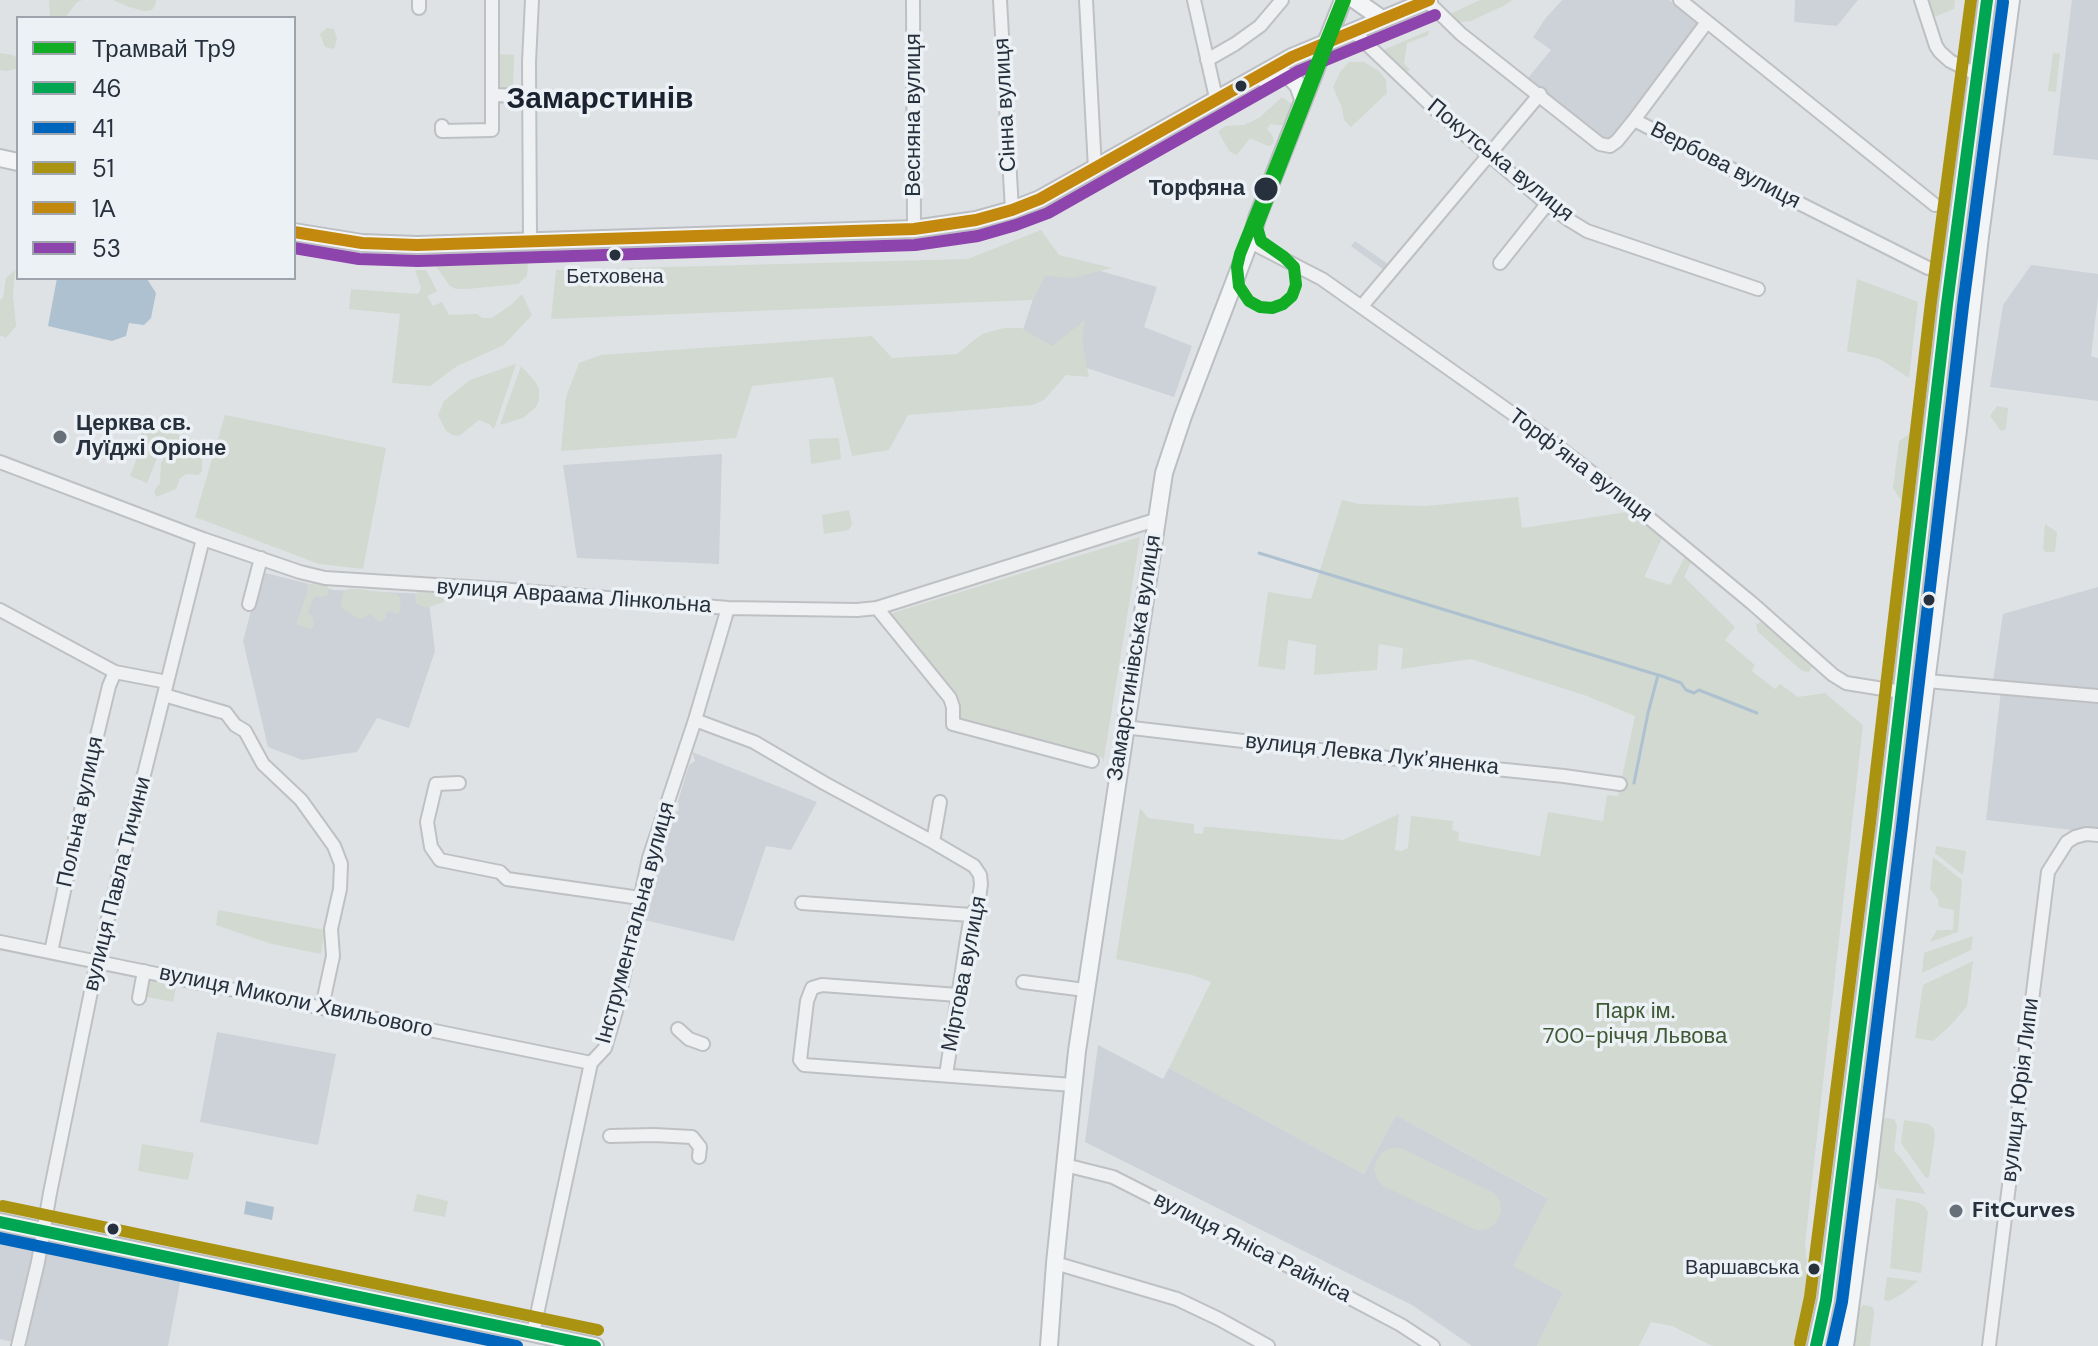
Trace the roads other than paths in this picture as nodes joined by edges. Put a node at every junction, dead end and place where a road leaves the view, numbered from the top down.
1 (492, 0) edge
2 (532, 0) edge
3 (913, 0) edge
4 (1000, 0) edge
5 (1086, 0) edge
6 (1194, 0) edge
7 (1282, 0) edge
8 (1343, 0) edge
9 (1355, 0) edge
10 (1428, 0) edge
11 (1680, 0) edge
12 (1921, 0) edge
13 (1987, 0) edge
14 (2011, 0) edge
15 (1382, 19) junction
16 (1707, 22) junction
17 (1353, 31) junction
18 (1327, 41) junction
19 (1207, 60) junction
20 (1978, 75) junction
21 (1540, 94) junction
22 (492, 95) junction
23 (523, 96) dead end
24 (1216, 98) junction
25 (1303, 99) junction
26 (1195, 111) junction
27 (1634, 120) junction
28 (442, 126) dead end
29 (492, 130) junction
30 (478, 135) dead end
31 (1490, 154) junction
32 (1095, 169) junction
33 (1547, 204) junction
34 (1935, 205) dead end
35 (1012, 210) junction
36 (914, 229) junction
37 (296, 232) edge
38 (530, 241) junction
39 (1250, 242) junction
40 (1500, 263) dead end
41 (1928, 268) dead end
42 (1758, 289) dead end
43 (1947, 304) junction
44 (1362, 306) junction
45 (1971, 311) junction
46 (1944, 334) junction
47 (1968, 336) junction
48 (0, 462) edge
49 (1155, 520) junction
50 (203, 539) junction
51 (261, 558) junction
52 (1917, 561) junction
53 (1941, 565) junction
54 (249, 604) dead end
55 (728, 608) junction
56 (877, 608) junction
57 (0, 610) edge
58 (115, 672) junction
59 (1927, 681) junction
60 (167, 682) junction
61 (1902, 692) junction
62 (164, 695) junction
63 (2098, 696) edge
64 (695, 720) junction
65 (1124, 727) junction
66 (1092, 761) dead end
67 (459, 783) dead end
68 (1620, 784) dead end
69 (940, 802) dead end
70 (1886, 825) junction
71 (1907, 831) junction
72 (2098, 835) edge
73 (933, 842) junction
74 (640, 898) junction
75 (802, 903) dead end
76 (971, 915) junction
77 (0, 942) edge
78 (51, 952) junction
79 (97, 962) junction
80 (144, 971) junction
81 (1023, 982) dead end
82 (1085, 990) junction
83 (958, 995) junction
84 (139, 998) dead end
85 (322, 1007) junction
86 (678, 1029) dead end
87 (703, 1044) dead end
88 (591, 1063) junction
89 (946, 1075) junction
90 (1073, 1085) junction
91 (610, 1136) dead end
92 (699, 1157) dead end
93 (1065, 1165) junction
94 (0, 1222) edge
95 (45, 1231) junction
96 (1055, 1263) junction
97 (533, 1333) junction
98 (18, 1346) edge
99 (595, 1346) edge
100 (1049, 1346) edge
101 (1268, 1346) edge
102 (1433, 1346) edge
103 (1816, 1346) edge
104 (1845, 1346) edge
105 (1989, 1346) edge

1 - 22 street
2 - 38 street
3 - 36 street, Весняна вулиця
4 - 35 street, Сінна вулиця
5 - 32 street
6 - 19 street
7 - 19 street
8 - 18 main road, Замарстинівська вулиця
9 - 15 main road
10 - 15 main road
10 - 21 street, Вербова вулиця
11 - 16 street
12 - 20 street
13 - 20 main road
14 - 45 main road
15 - 17 main road
16 - 27 street
16 - 34 street
17 - 18 main road
17 - 31 street, Покутська вулиця
18 - 24 main road
18 - 25 main road, Замарстинівська вулиця
19 - 24 street
20 - 43 main road
21 - 27 street, Вербова вулиця
21 - 31 street
22 - 23 street
22 - 29 street
24 - 26 main road
25 - 26 main road
25 - 39 main road, Замарстинівська вулиця
26 - 32 main road
27 - 41 street, Вербова вулиця
28 - 29 street
29 - 30 street
31 - 33 street, Покутська вулиця
31 - 44 street
32 - 35 main road
33 - 40 street
33 - 42 street, Покутська вулиця
35 - 36 main road
36 - 38 main road
37 - 38 main road
39 - 44 street, Торфʼяна вулиця
39 - 49 main road, Замарстинівська вулиця
43 - 45 main road
43 - 46 main road
44 - 61 street, Торфʼяна вулиця
45 - 47 main road
46 - 47 main road
46 - 52 main road
47 - 53 main road
48 - 50 street, вулиця Авраама Лінкольна
49 - 56 street, вулиця Авраама Лінкольна
49 - 65 main road, Замарстинівська вулиця
50 - 51 street, вулиця Авраама Лінкольна
50 - 60 street, вулиця Павла Тичини
51 - 54 street
51 - 55 street, вулиця Авраама Лінкольна
52 - 53 main road
52 - 61 main road
53 - 59 main road
55 - 56 street, вулиця Авраама Лінкольна
55 - 64 street, Інструментальна вулиця
56 - 66 street
57 - 58 street
58 - 60 street
58 - 78 street, Польна вулиця
59 - 63 street
59 - 71 main road
60 - 62 street, вулиця Павла Тичини
61 - 70 main road
62 - 79 street, вулиця Павла Тичини
62 - 85 street
64 - 73 street
64 - 74 street, Інструментальна вулиця
65 - 68 street, вулиця Левка Лукʼяненка
65 - 82 main road, Замарстинівська вулиця
67 - 74 street
69 - 73 street
70 - 71 main road
70 - 103 main road
71 - 104 main road
72 - 105 street, вулиця Юрія Липи
73 - 76 street, Міртова вулиця
74 - 88 street, Інструментальна вулиця
75 - 76 street
76 - 83 street, Міртова вулиця
77 - 78 street, вулиця Миколи Хвильового
78 - 79 street, вулиця Миколи Хвильового
79 - 80 street, вулиця Миколи Хвильового
79 - 95 street, вулиця Павла Тичини
80 - 84 street
80 - 85 street, вулиця Миколи Хвильового
81 - 82 street
82 - 90 main road, Замарстинівська вулиця
83 - 89 street, Міртова вулиця
83 - 89 street
85 - 88 street, вулиця Миколи Хвильового
86 - 87 street
88 - 97 street, Інструментальна вулиця
89 - 90 street
90 - 93 main road, Замарстинівська вулиця
91 - 92 street
93 - 96 main road, Замарстинівська вулиця
93 - 102 street, вулиця Яніса Райніса
94 - 95 main road
95 - 97 main road
95 - 98 street, вулиця Павла Тичини
96 - 100 main road, Замарстинівська вулиця
96 - 101 street
97 - 99 main road

